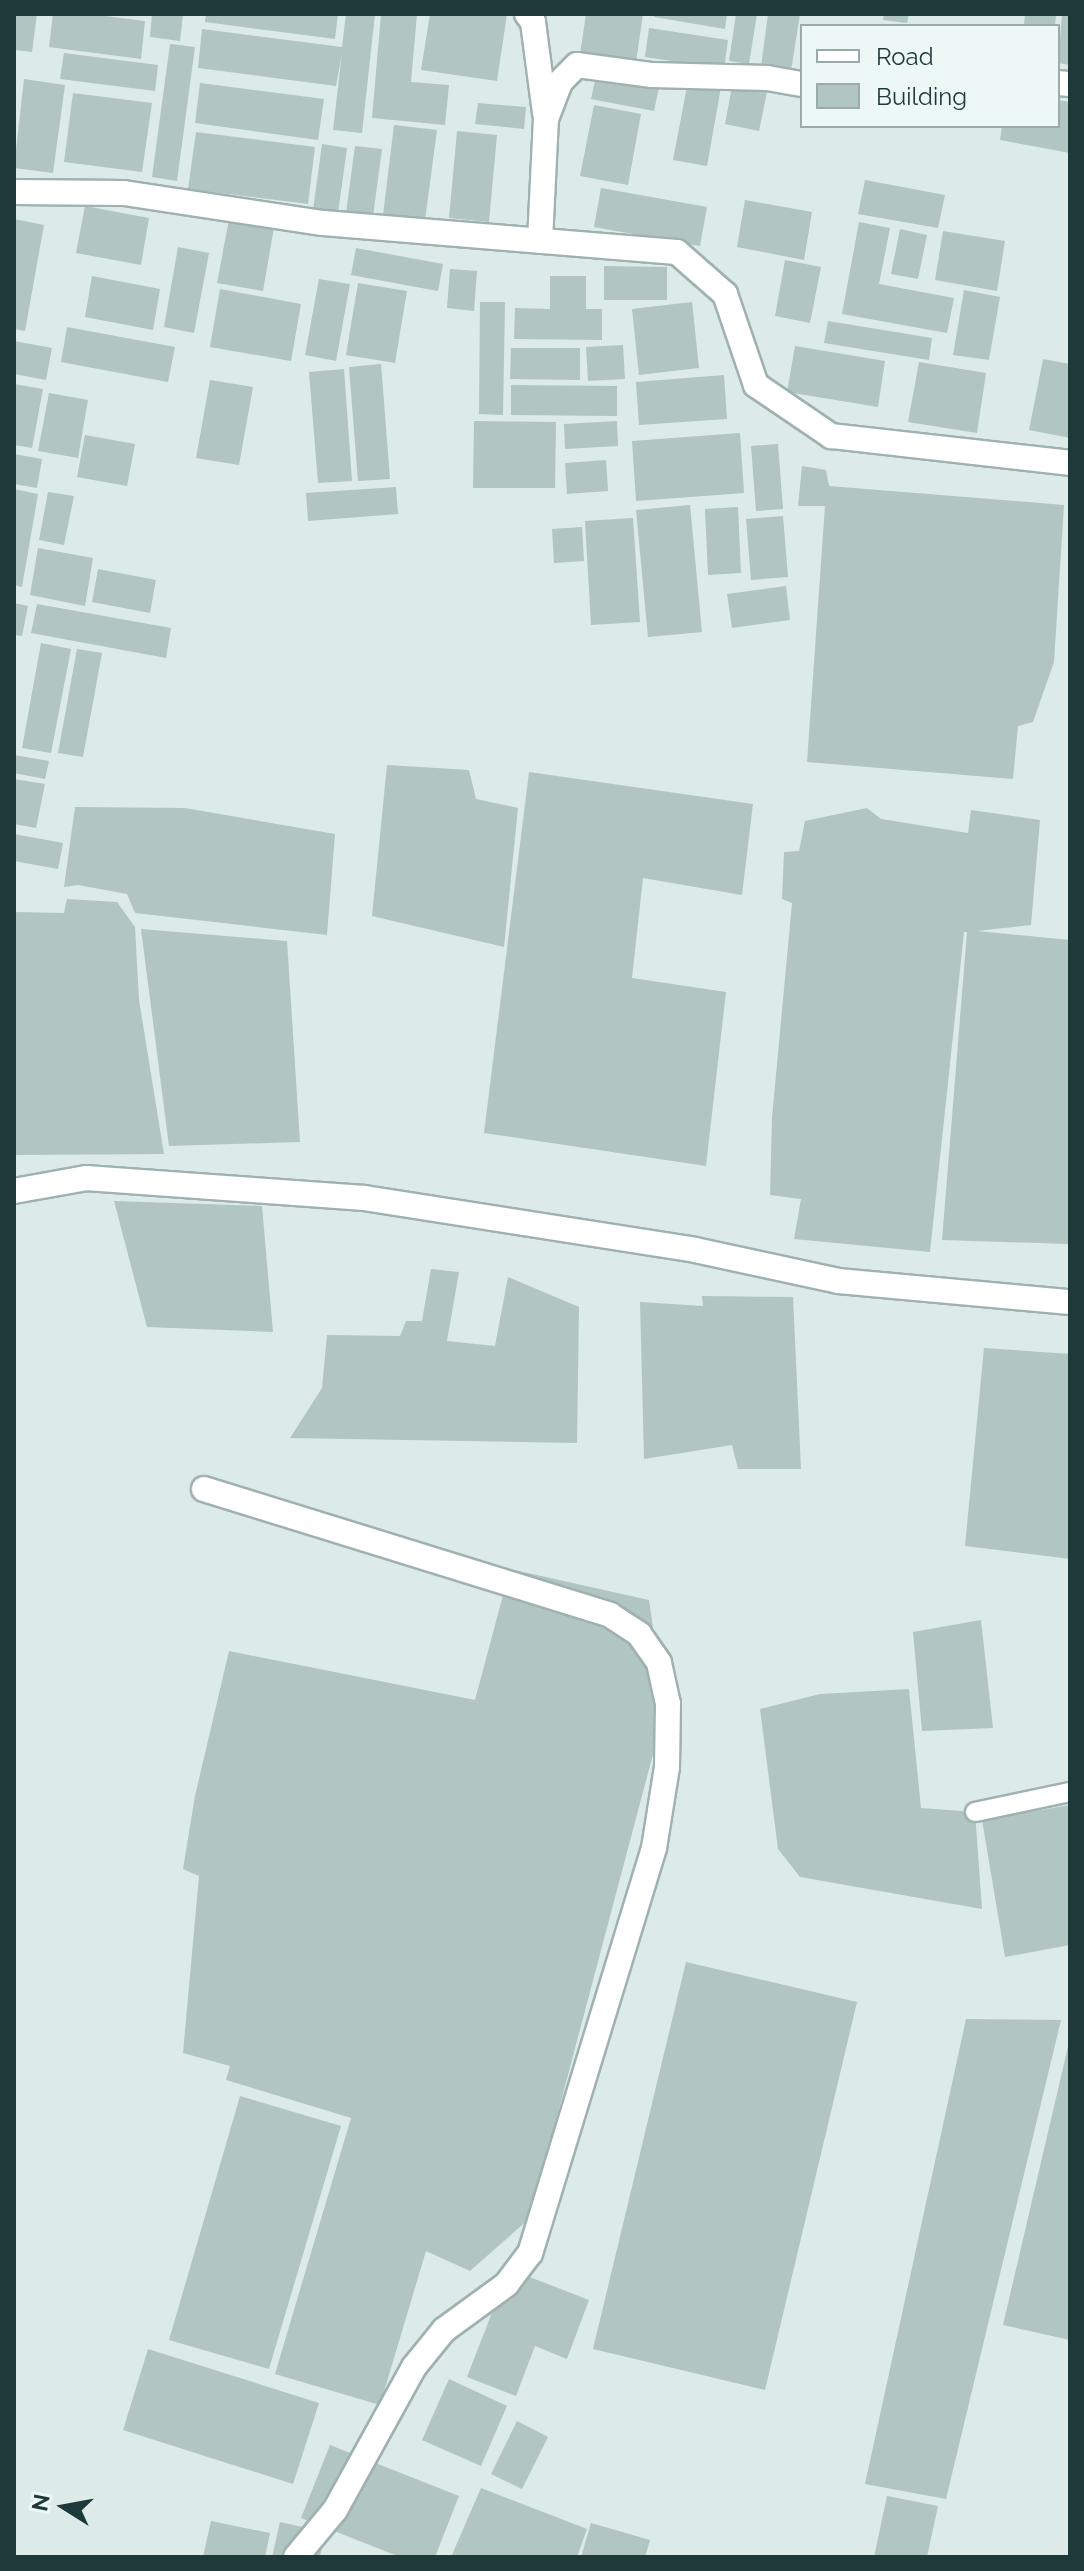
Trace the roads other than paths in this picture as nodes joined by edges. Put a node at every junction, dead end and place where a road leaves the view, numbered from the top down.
1 (527, 14) edge
2 (800, 84) edge
3 (546, 119) junction
4 (14, 192) edge
5 (540, 241) junction
6 (1070, 463) edge
7 (14, 1191) edge
8 (1070, 1302) edge
9 (204, 1489) dead end
10 (1070, 1792) edge
11 (975, 1812) dead end
12 (296, 2557) edge

1 - 3 street
2 - 3 street
3 - 5 street
4 - 5 street
5 - 6 street
7 - 8 street
9 - 12 street
10 - 11 lane

